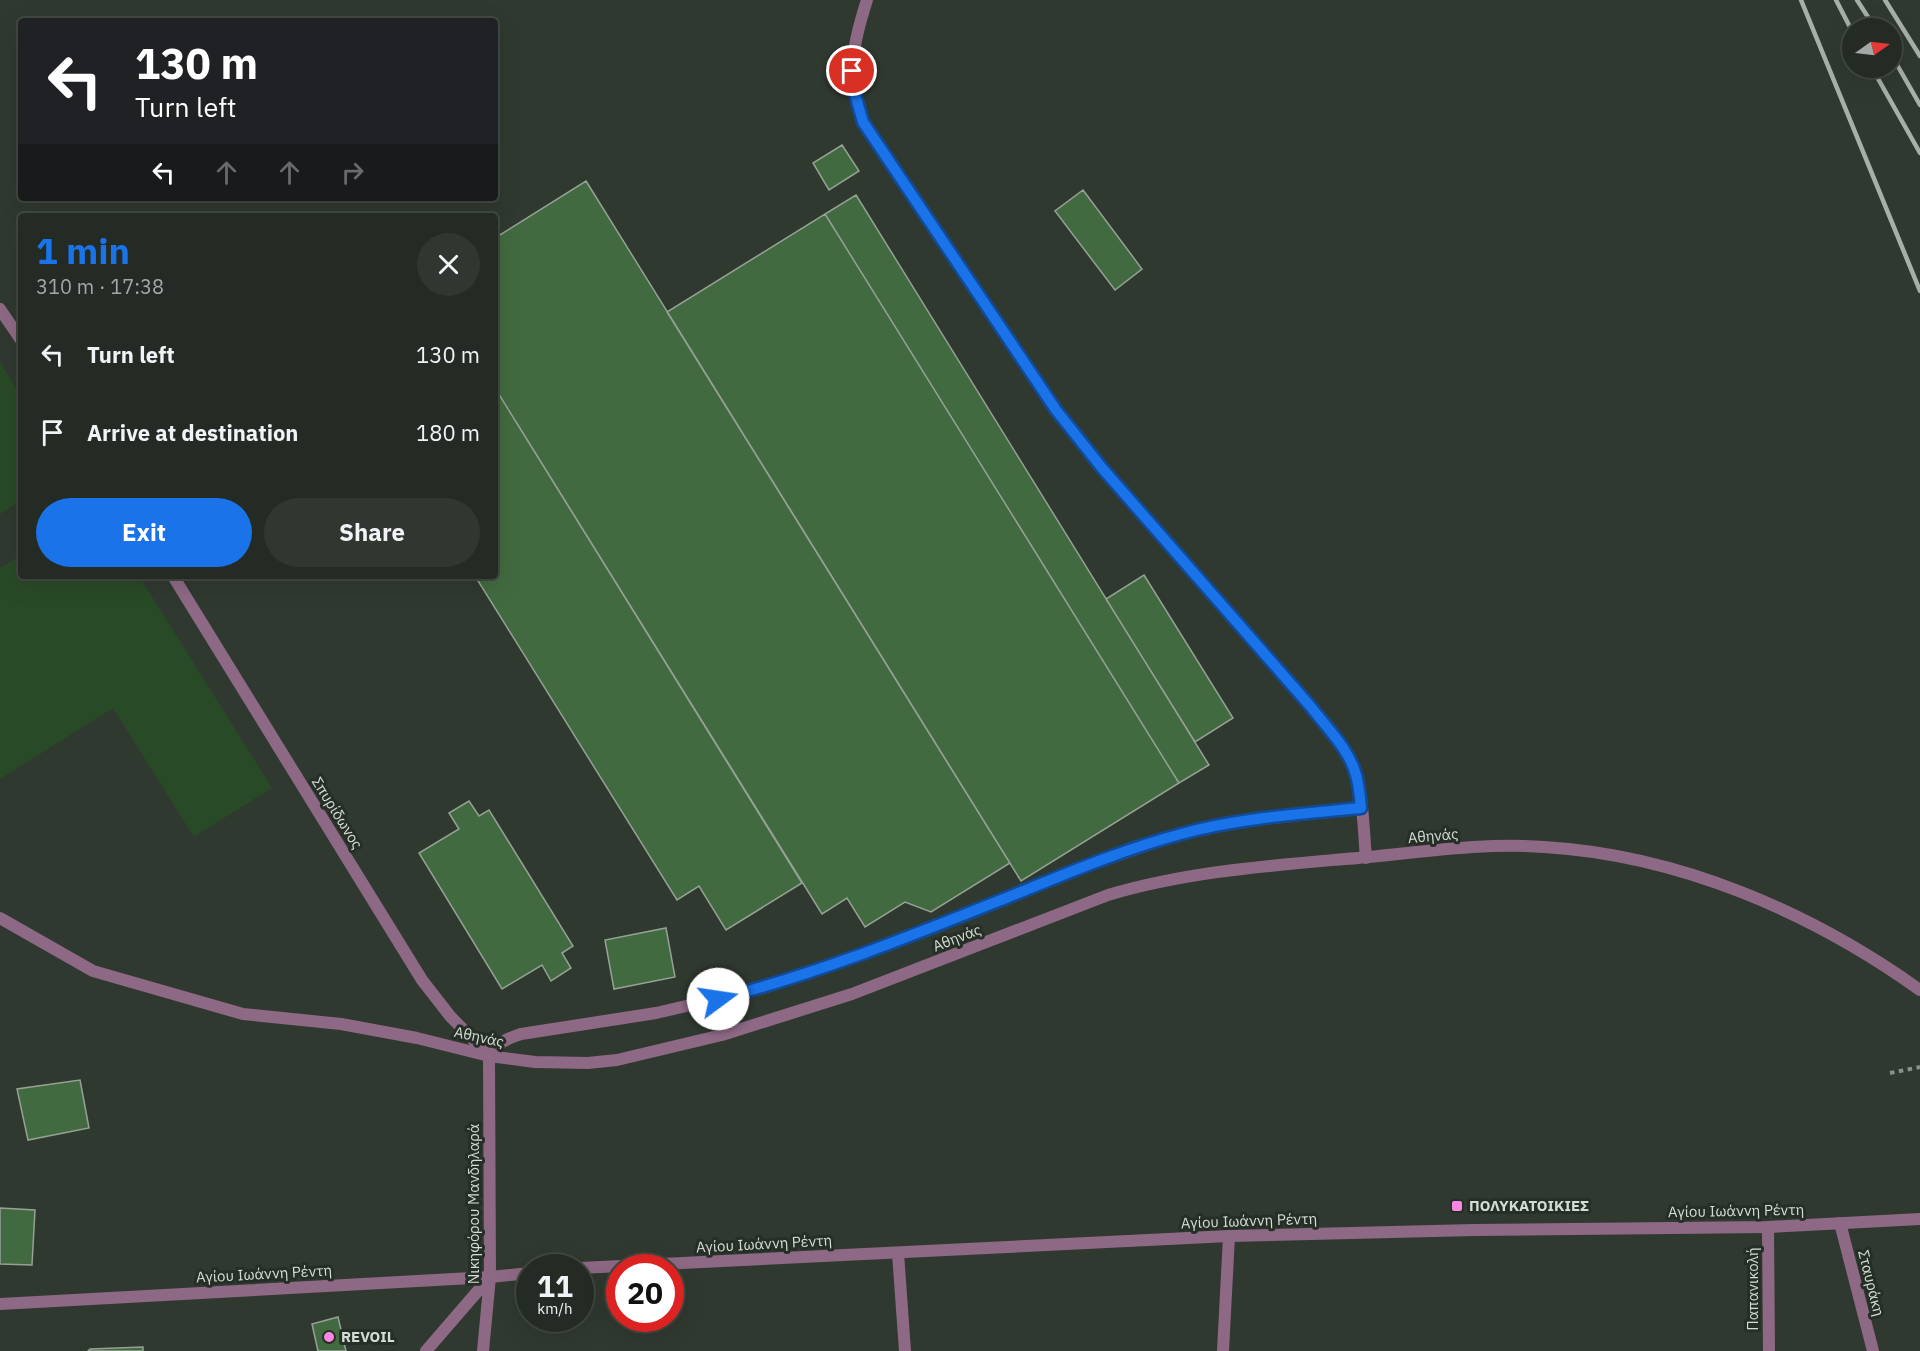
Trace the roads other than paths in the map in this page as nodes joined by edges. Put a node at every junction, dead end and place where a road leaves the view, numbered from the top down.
1 (867, 0) edge
2 (0, 309) edge
3 (18, 336) edge
4 (175, 579) edge
5 (1361, 808) junction
6 (1366, 858) junction
7 (0, 918) edge
8 (1920, 990) edge
9 (489, 1056) junction
10 (1920, 1219) edge
11 (1840, 1223) junction
12 (1768, 1227) junction
13 (1229, 1236) junction
14 (898, 1253) junction
15 (594, 1267) edge
16 (516, 1274) edge
17 (490, 1277) junction
18 (0, 1304) edge
19 (426, 1351) edge
20 (483, 1351) edge
21 (905, 1351) edge
22 (1223, 1351) edge
23 (1769, 1351) edge
24 (1873, 1351) edge

1 - 5 street
2 - 3 street
4 - 9 street, Σπυρίδωνος
5 - 6 street
5 - 9 street
6 - 8 street, Αθηνάς
6 - 9 street, Αθηνάς
7 - 9 street, Αθηνάς
9 - 17 street, Νικηφόρου Μανδηλαρά
10 - 11 street, Αγίου Ιωάννη Ρέντη
11 - 12 street, Αγίου Ιωάννη Ρέντη
11 - 24 street, Σταυράκη
12 - 13 street, Αγίου Ιωάννη Ρέντη
12 - 23 street, Παπανικολή
13 - 14 street, Αγίου Ιωάννη Ρέντη
13 - 22 street
14 - 15 street, Αγίου Ιωάννη Ρέντη
14 - 21 street
16 - 17 street, Αγίου Ιωάννη Ρέντη
17 - 18 street, Αγίου Ιωάννη Ρέντη
17 - 19 street
17 - 20 street, Νικηφόρου Μανδηλαρά

